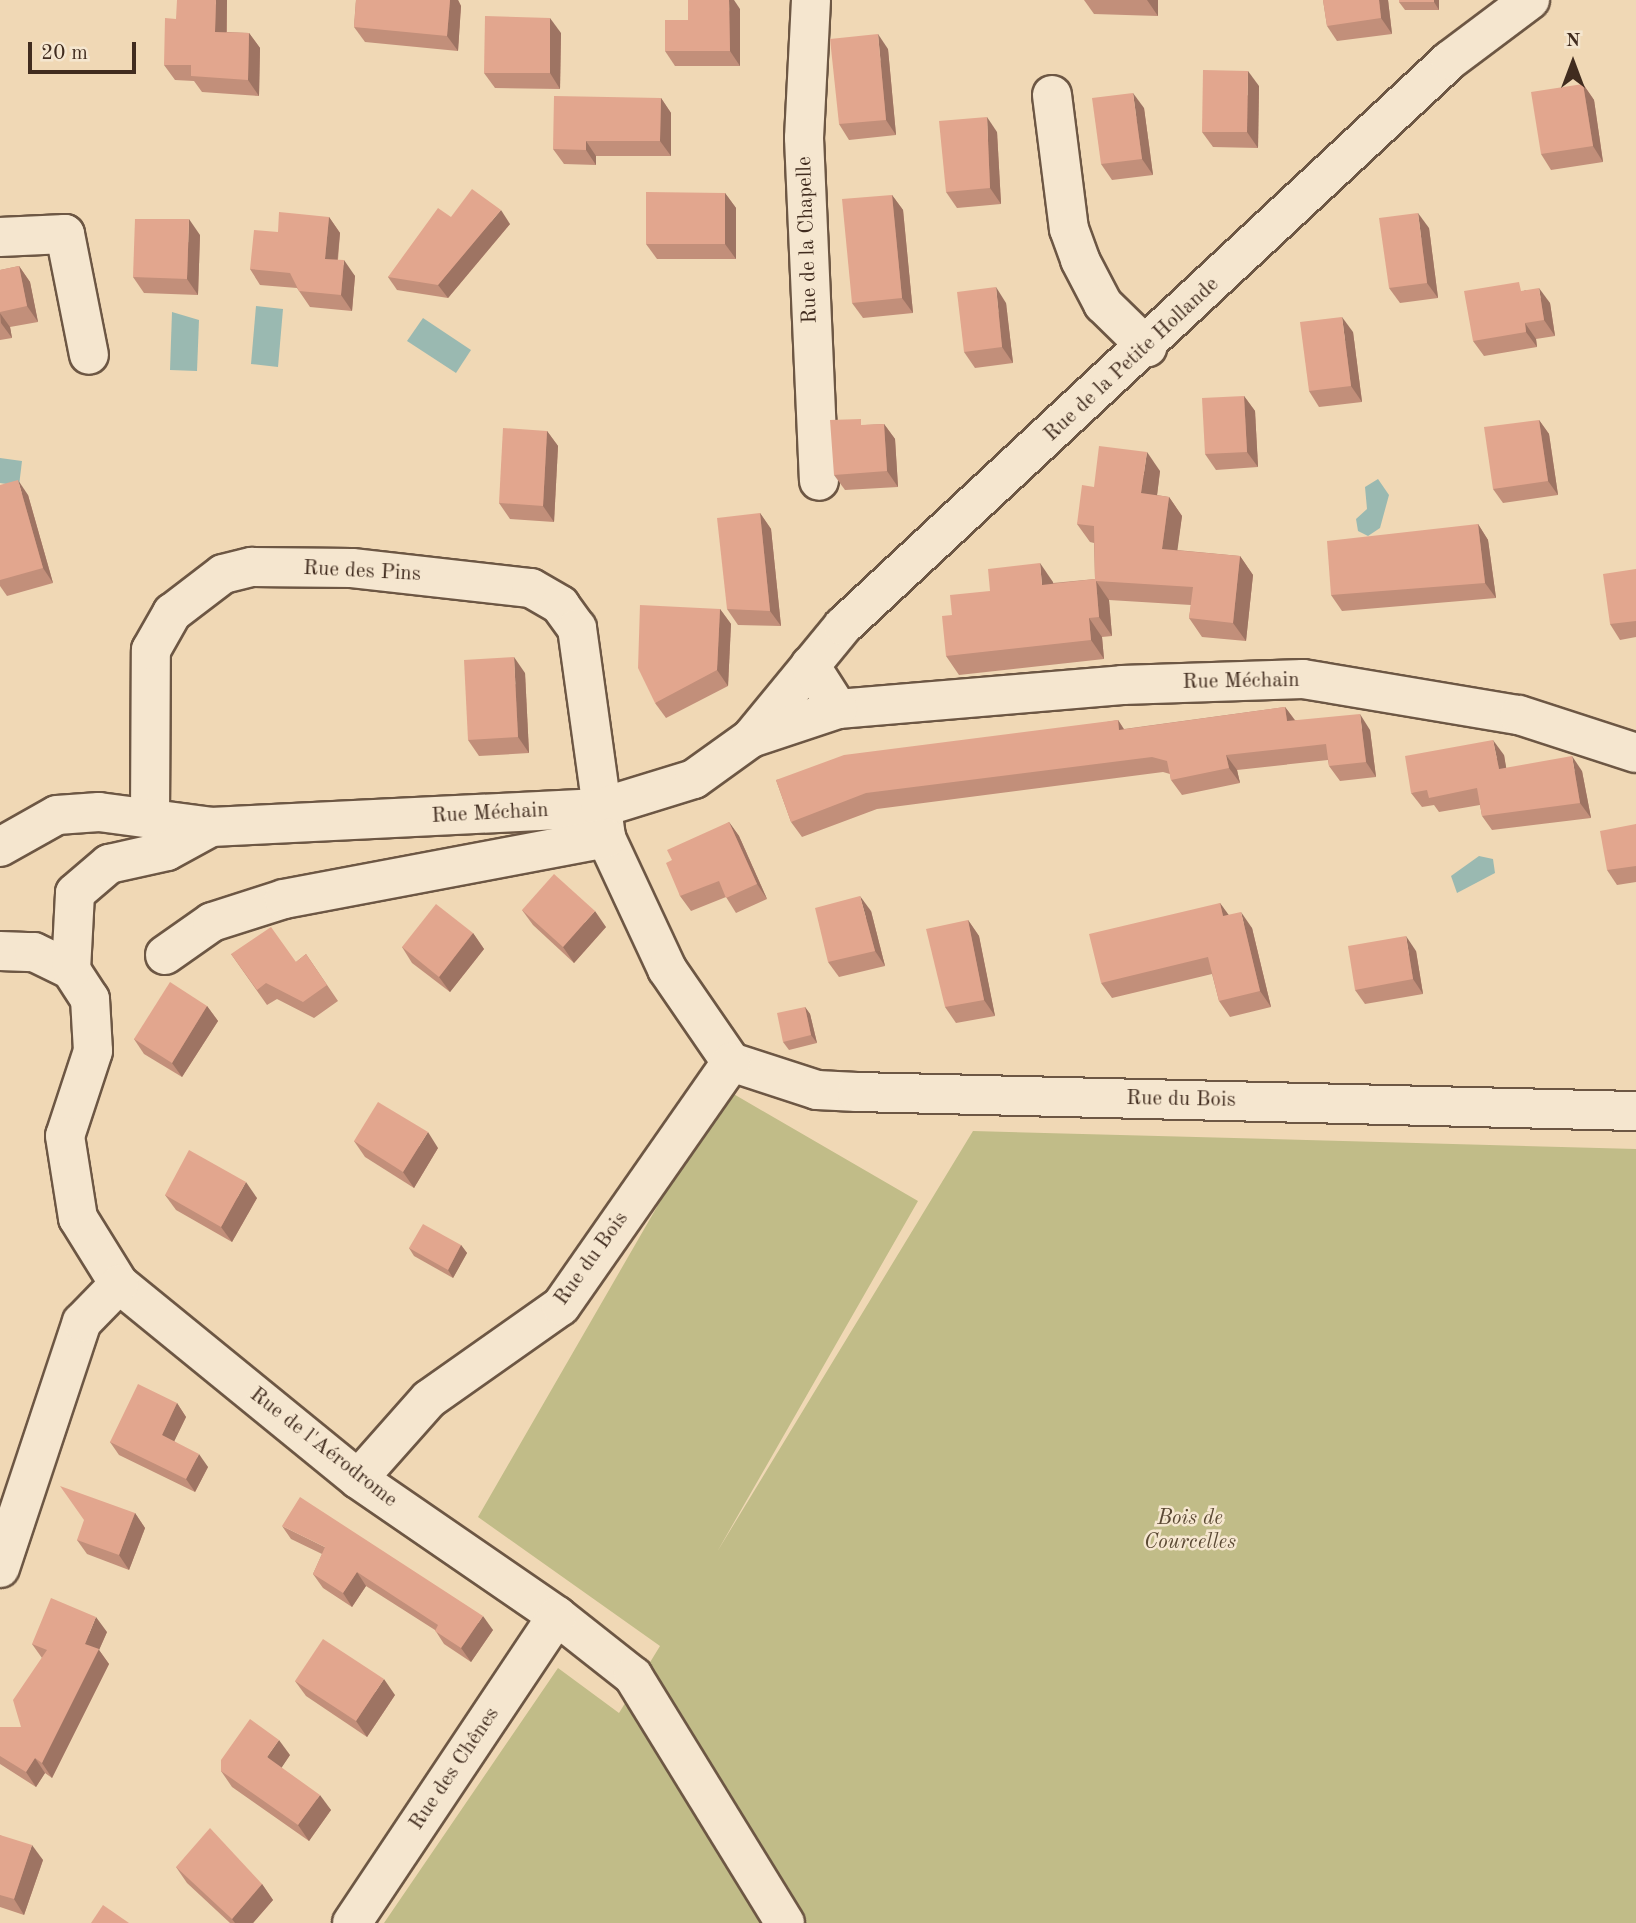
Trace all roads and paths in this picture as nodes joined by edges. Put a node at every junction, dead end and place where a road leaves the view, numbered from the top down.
1 (811, 0) edge
2 (1530, 0) edge
3 (1052, 96) dead end
4 (0, 237) edge
5 (1147, 347) junction
6 (89, 355) dead end
7 (819, 481) dead end
8 (810, 665) junction
9 (838, 709) junction
10 (751, 738) junction
11 (1636, 753) edge
12 (150, 817) junction
13 (603, 823) junction
14 (211, 827) junction
15 (0, 847) edge
16 (0, 951) edge
17 (165, 955) dead end
18 (71, 970) junction
19 (731, 1062) junction
20 (1636, 1111) edge
21 (118, 1284) junction
22 (358, 1479) junction
23 (0, 1568) edge
24 (557, 1616) junction
25 (352, 1923) edge
26 (785, 1923) edge

1 - 7 street, Rue de la Chapelle
2 - 5 street, Rue de la Petite Hollande
3 - 5 street
4 - 6 street
5 - 8 street, Rue de la Petite Hollande
8 - 9 street
8 - 10 street, Rue de la Petite Hollande
9 - 10 street, Rue Méchain
9 - 11 street, Rue Méchain
10 - 13 street, Rue Méchain
12 - 13 street, Rue des Pins
12 - 14 street, Rue Méchain
12 - 15 street, Rue Méchain
13 - 14 street, Rue Méchain
13 - 17 street, Rue Méchain
13 - 19 street
14 - 18 street, Rue Méchain
16 - 18 street
18 - 21 street, Rue de l'Aérodrome
19 - 20 street, Rue du Bois
19 - 22 street, Rue du Bois
21 - 22 street, Rue de l'Aérodrome
21 - 23 street
22 - 24 street, Rue de l'Aérodrome
24 - 25 street, Rue des Chênes
24 - 26 street, Rue de l'Aérodrome

